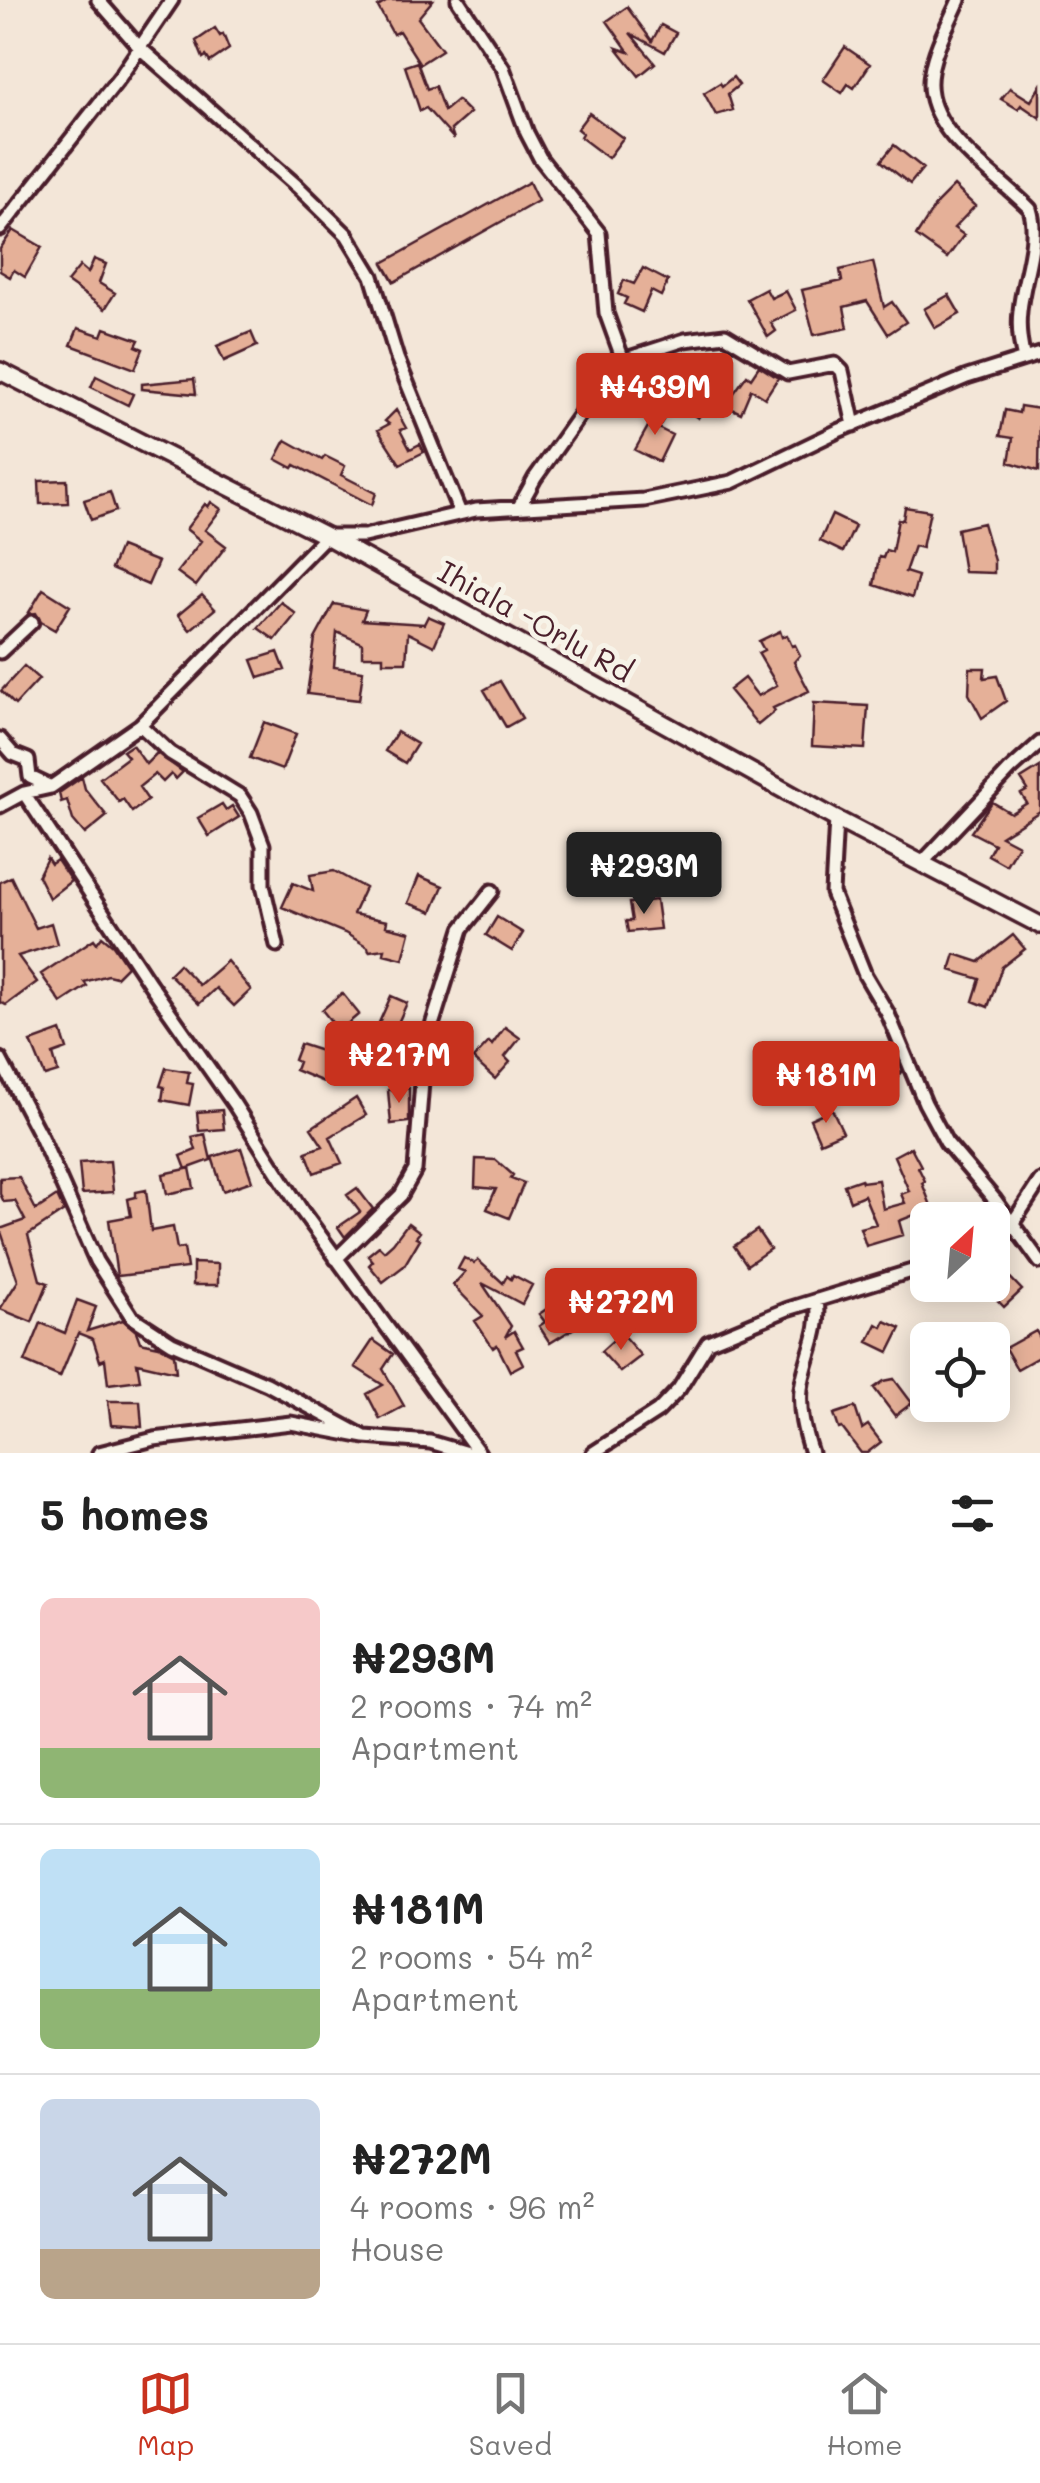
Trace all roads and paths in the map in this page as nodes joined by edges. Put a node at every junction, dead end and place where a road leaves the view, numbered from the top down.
1 (98, 0) edge
2 (172, 0) edge
3 (458, 0) edge
4 (959, 0) edge
5 (140, 48) junction
6 (0, 229) edge
7 (1040, 354) edge
8 (1024, 359) junction
9 (623, 360) junction
10 (0, 370) edge
11 (854, 425) junction
12 (520, 507) junction
13 (460, 514) junction
14 (326, 536) junction
15 (32, 622) dead end
16 (0, 652) edge
17 (140, 725) junction
18 (0, 739) edge
19 (1040, 744) edge
20 (52, 787) junction
21 (24, 794) junction
22 (0, 806) edge
23 (836, 820) junction
24 (922, 862) junction
25 (492, 891) dead end
26 (1040, 925) edge
27 (276, 945) dead end
28 (0, 1059) edge
29 (1040, 1181) edge
30 (1012, 1224) junction
31 (336, 1259) junction
32 (1040, 1262) edge
33 (910, 1272) edge
34 (817, 1300) junction
35 (365, 1437) junction
36 (99, 1453) edge
37 (467, 1453) edge
38 (479, 1453) edge
39 (593, 1453) edge
40 (812, 1453) edge

1 - 5 street
2 - 5 street
3 - 9 street
4 - 8 street
5 - 6 street
5 - 13 street
7 - 8 street
8 - 11 street
9 - 11 street
9 - 12 street
10 - 14 main road, Ihiala -Orlu Rd
11 - 12 street
12 - 13 street
13 - 14 street
14 - 17 street
14 - 23 main road, Ihiala -Orlu Rd
15 - 16 street
17 - 20 street
17 - 27 street
18 - 20 street
19 - 24 street
20 - 21 street
21 - 22 street
21 - 31 street
23 - 24 main road, Ihiala -Orlu Rd
23 - 30 street
24 - 26 main road, Ihiala -Orlu Rd
25 - 31 street
28 - 35 street
29 - 30 street
30 - 32 street
31 - 38 street
33 - 34 street
34 - 39 street
34 - 40 street
35 - 36 street
35 - 37 street

